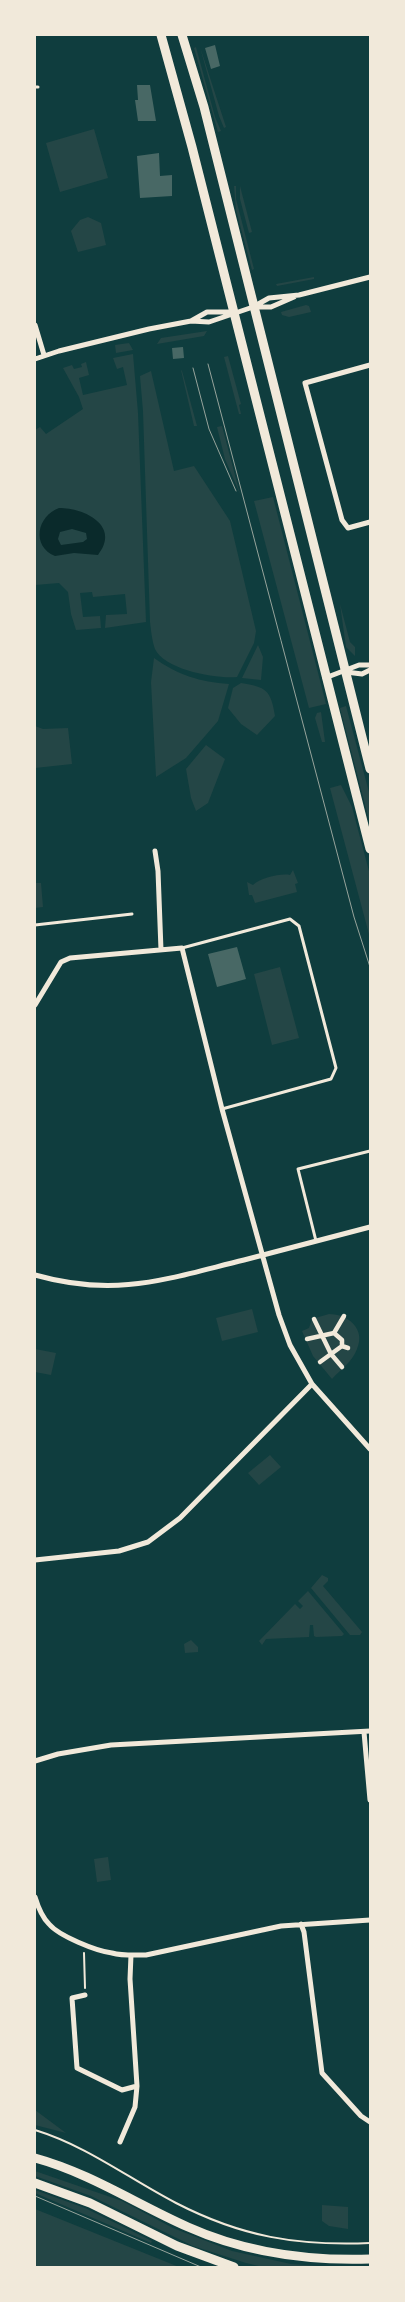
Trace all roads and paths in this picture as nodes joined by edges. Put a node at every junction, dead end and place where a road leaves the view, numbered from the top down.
1 (161, 35) edge
2 (182, 35) edge
3 (370, 277) edge
4 (300, 295) junction
5 (253, 307) junction
6 (234, 312) junction
7 (191, 321) junction
8 (35, 325) edge
9 (44, 355) junction
10 (35, 359) edge
11 (370, 365) edge
12 (370, 522) edge
13 (370, 665) edge
14 (370, 670) edge
15 (345, 672) junction
16 (325, 678) junction
17 (370, 769) edge
18 (370, 849) edge
19 (155, 851) dead end
20 (132, 914) dead end
21 (35, 925) edge
22 (182, 948) junction
23 (161, 950) junction
24 (35, 1005) edge
25 (222, 1109) junction
26 (370, 1151) edge
27 (370, 1227) edge
28 (316, 1241) junction
29 (264, 1255) junction
30 (35, 1275) edge
31 (344, 1316) dead end
32 (314, 1319) dead end
33 (334, 1332) junction
34 (320, 1335) junction
35 (307, 1339) dead end
36 (331, 1354) junction
37 (320, 1362) dead end
38 (342, 1367) dead end
39 (312, 1384) junction
40 (370, 1449) edge
41 (35, 1560) edge
42 (370, 1731) edge
43 (364, 1732) junction
44 (35, 1761) edge
45 (370, 1800) edge
46 (35, 1897) edge
47 (370, 1920) edge
48 (301, 1924) junction
49 (84, 1943) junction
50 (131, 1955) junction
51 (85, 1996) joint
52 (137, 2086) junction
53 (370, 2122) edge
54 (35, 2130) edge
55 (120, 2142) dead end
56 (35, 2158) edge
57 (35, 2183) edge
58 (370, 2243) edge
59 (370, 2258) edge
60 (234, 2267) edge

1 - 6 main road
2 - 5 main road
3 - 4 street
4 - 5 street
4 - 5 street
5 - 6 street
5 - 15 main road
6 - 7 street
6 - 7 street
6 - 16 main road
7 - 9 street
8 - 9 street
9 - 10 street
11 - 12 street
13 - 15 street
14 - 15 street
15 - 16 street
15 - 17 main road
16 - 18 main road
19 - 23 street
20 - 21 lane
22 - 23 street
22 - 25 street
22 - 25 lane
23 - 24 street
25 - 29 street
26 - 28 lane
27 - 28 street
28 - 29 street
29 - 30 street
29 - 39 street
31 - 33 street
32 - 34 street
33 - 34 street
33 - 36 street
34 - 35 street
34 - 36 street
36 - 37 street
36 - 38 street
39 - 40 street
39 - 41 street
42 - 43 street
43 - 44 street
43 - 45 street
46 - 49 street
47 - 48 street
48 - 50 street
48 - 53 street
49 - 50 street
49 - 51 path
50 - 52 street
51 - 52 street
52 - 55 street
54 - 58 path
56 - 59 main road
57 - 60 main road

